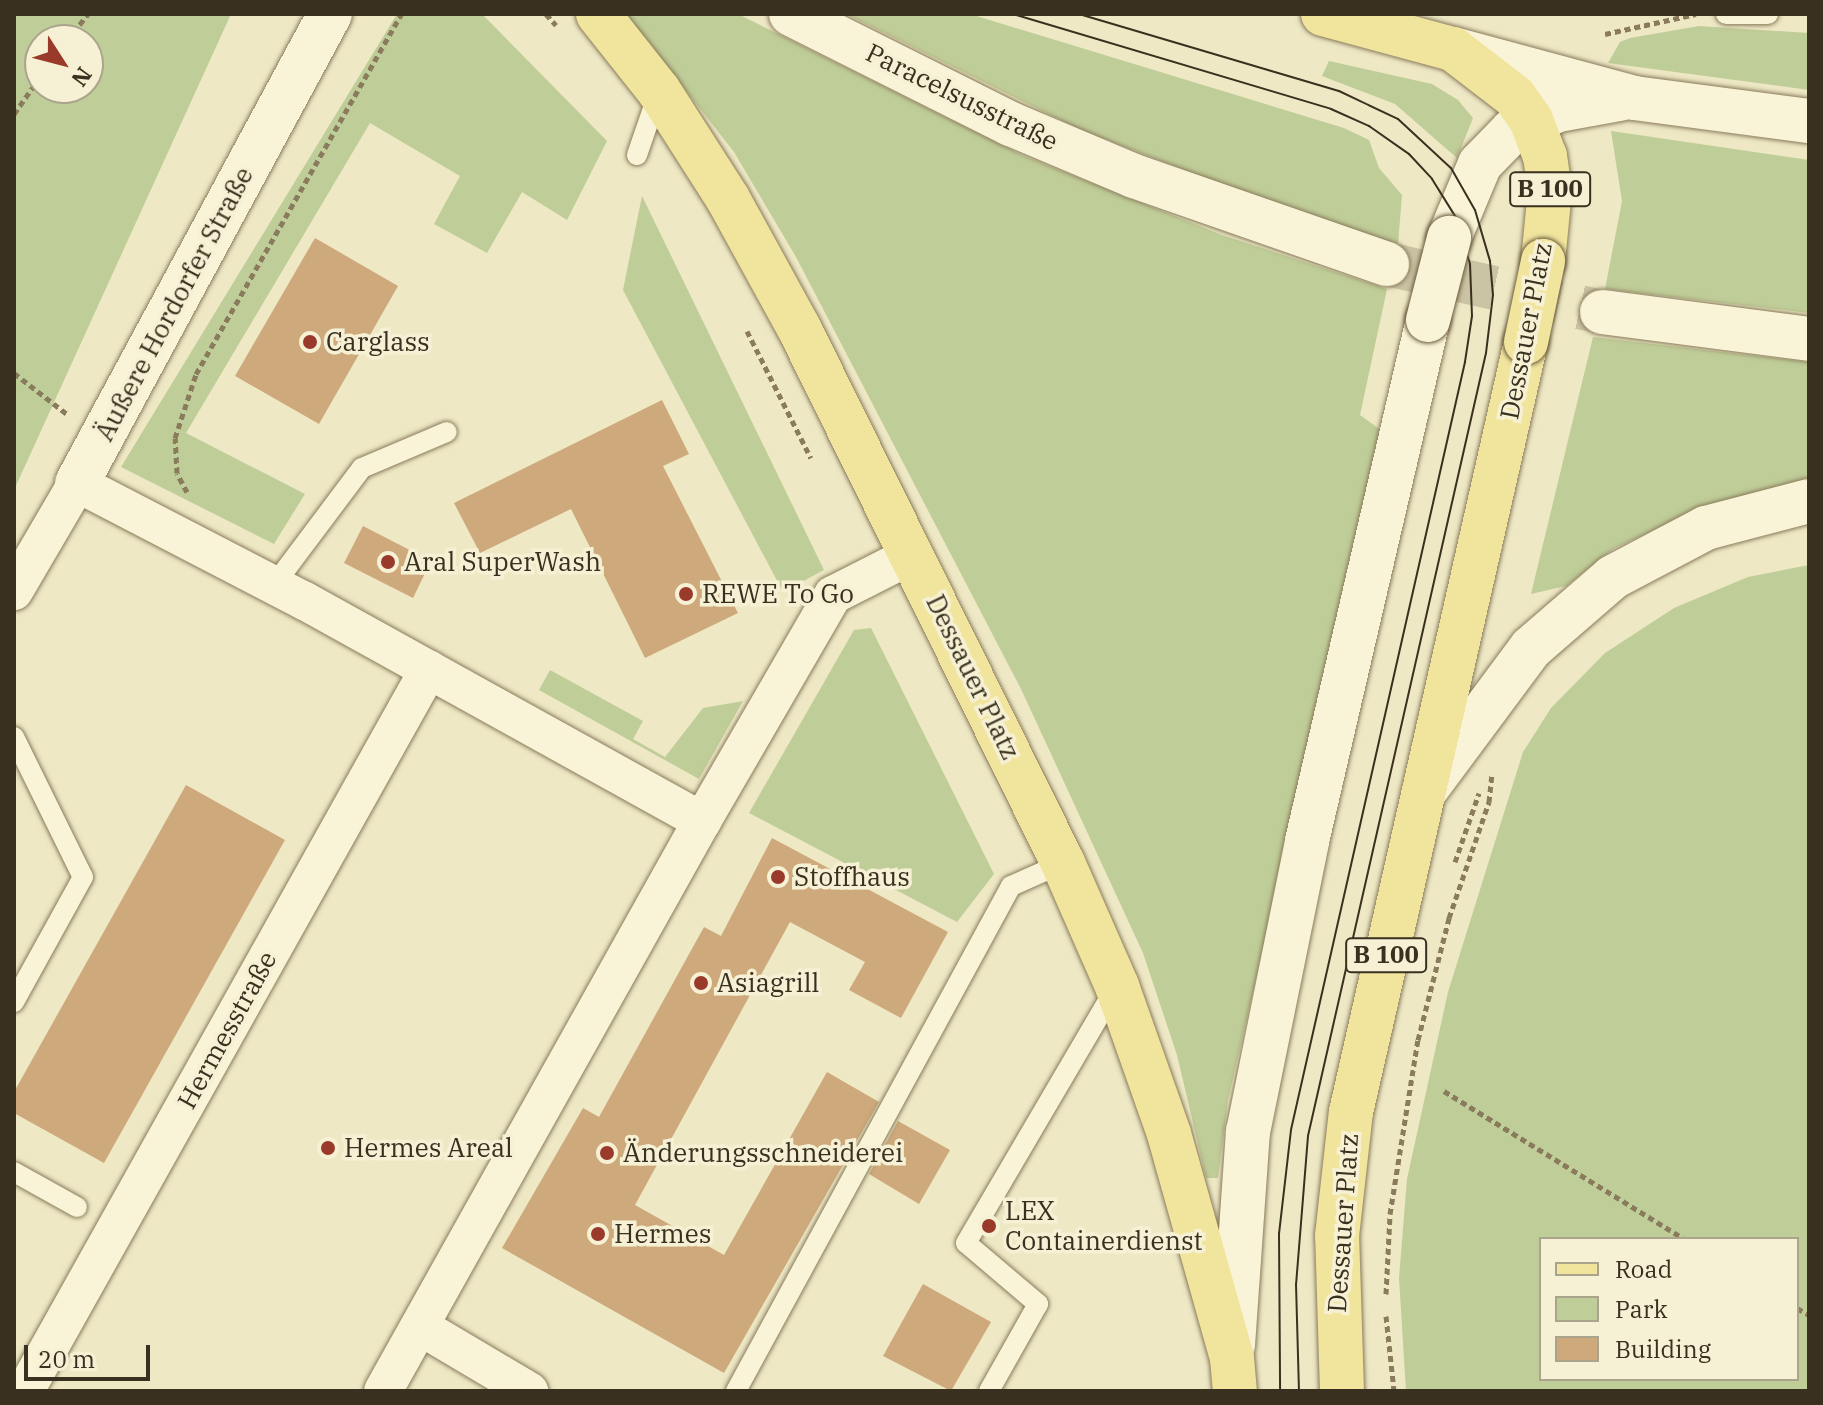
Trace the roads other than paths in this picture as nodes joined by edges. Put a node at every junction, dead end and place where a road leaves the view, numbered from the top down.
1 (791, 14) edge
2 (1323, 14) edge
3 (1726, 14) edge
4 (1768, 14) edge
5 (324, 19) edge
6 (579, 22) edge
7 (1453, 49) junction
8 (659, 91) junction
9 (1634, 98) junction
10 (1531, 120) junction
11 (1809, 121) edge
12 (637, 155) dead end
13 (1387, 264) tunnel mouth
14 (1602, 312) tunnel mouth
15 (1809, 339) edge
16 (447, 432) dead end
17 (77, 483) junction
18 (1809, 501) edge
19 (912, 555) junction
20 (274, 585) junction
21 (14, 591) edge
22 (429, 669) junction
23 (14, 737) edge
24 (1421, 798) junction
25 (702, 821) junction
26 (1063, 863) junction
27 (1117, 986) junction
28 (14, 1002) edge
29 (14, 1172) edge
30 (77, 1207) dead end
31 (421, 1327) junction
32 (1234, 1374) edge
33 (25, 1391) edge
34 (383, 1391) edge
35 (529, 1391) edge
36 (736, 1391) edge
37 (989, 1391) edge
38 (1342, 1391) edge

1 - 13 main road, Paracelsusstraße
2 - 7 main road
3 - 4 lane
5 - 17 main road, Äußere Hordorfer Straße
6 - 8 main road, Dessauer Platz
7 - 9 main road
7 - 10 main road
8 - 12 lane
8 - 19 main road, Dessauer Platz
9 - 10 main road
9 - 11 main road
10 - 24 main road, Dessauer Platz / B 100, bridge
10 - 32 main road, B 100, bridge
14 - 15 main road
16 - 20 lane
17 - 20 street
17 - 21 street, Äußere Hordorfer Straße
18 - 24 main road
19 - 25 street
19 - 26 main road, Dessauer Platz
20 - 22 street
22 - 25 street
22 - 33 street, Hermesstraße
23 - 28 lane
24 - 38 main road, Dessauer Platz / B 100
25 - 31 street
26 - 27 main road, Dessauer Platz
26 - 36 lane
27 - 32 main road, Dessauer Platz
27 - 37 lane
29 - 30 lane
31 - 34 street
31 - 35 street

